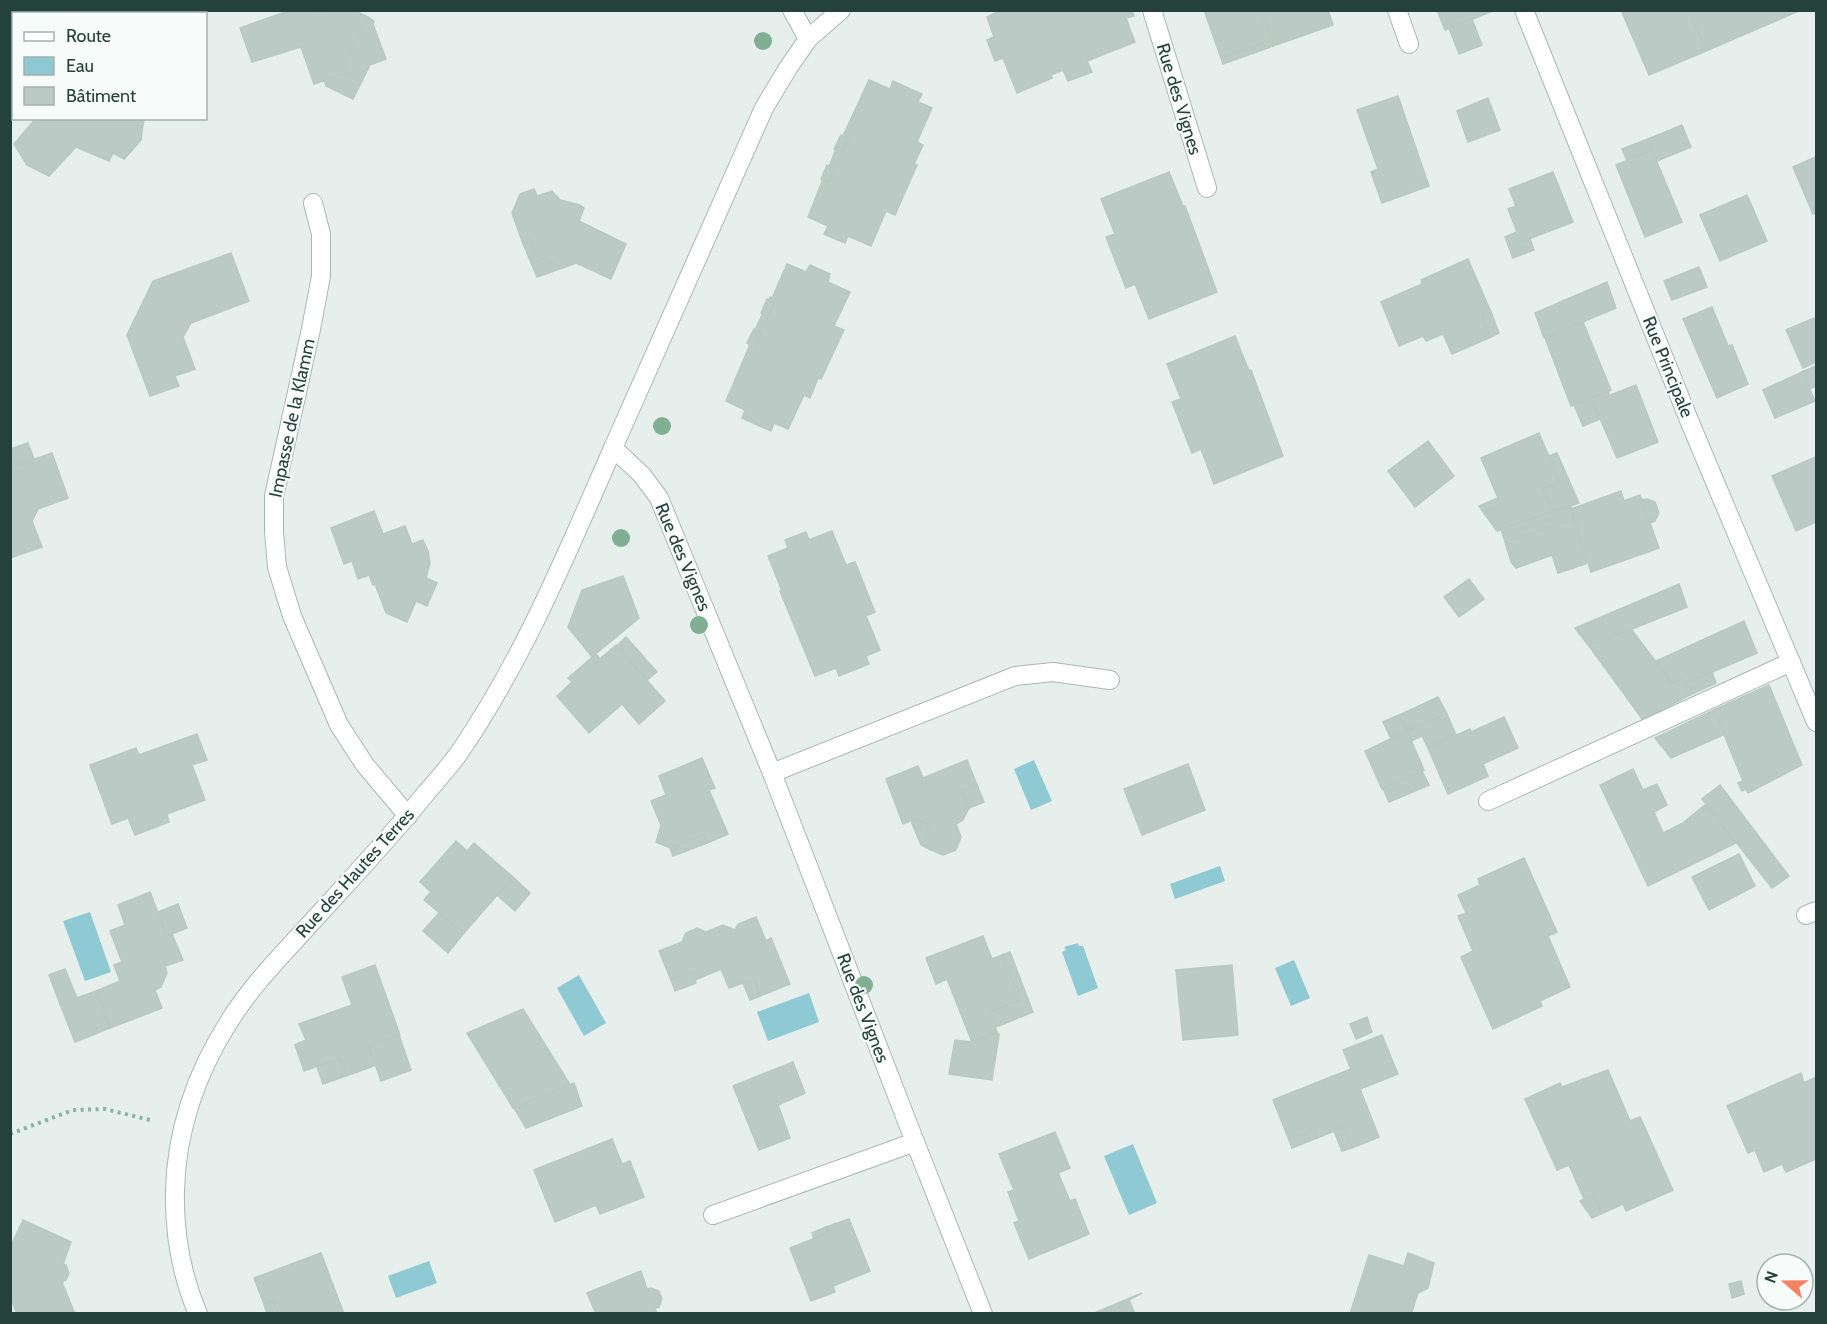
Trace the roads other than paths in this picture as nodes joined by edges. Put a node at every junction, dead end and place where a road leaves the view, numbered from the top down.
1 (792, 10) edge
2 (841, 10) edge
3 (1152, 10) edge
4 (1397, 10) edge
5 (1524, 10) edge
6 (808, 39) junction
7 (1409, 44) dead end
8 (1207, 188) dead end
9 (313, 203) dead end
10 (613, 448) junction
11 (1791, 662) junction
12 (1110, 680) dead end
13 (1816, 722) edge
14 (772, 773) junction
15 (1488, 801) dead end
16 (408, 816) junction
17 (915, 1142) junction
18 (713, 1215) dead end
19 (198, 1314) edge
20 (983, 1314) edge

1 - 6 street
2 - 6 street
3 - 8 street, Rue des Vignes
4 - 7 street
5 - 11 street, Rue Principale
6 - 10 street
9 - 16 street, Impasse de la Klamm
10 - 14 street, Rue des Vignes
10 - 16 street, Rue des Hautes Terres
11 - 13 street, Rue Principale
11 - 15 street
12 - 14 street
14 - 17 street, Rue des Vignes
16 - 19 street, Rue des Hautes Terres
17 - 18 street
17 - 20 street, Rue des Vignes

